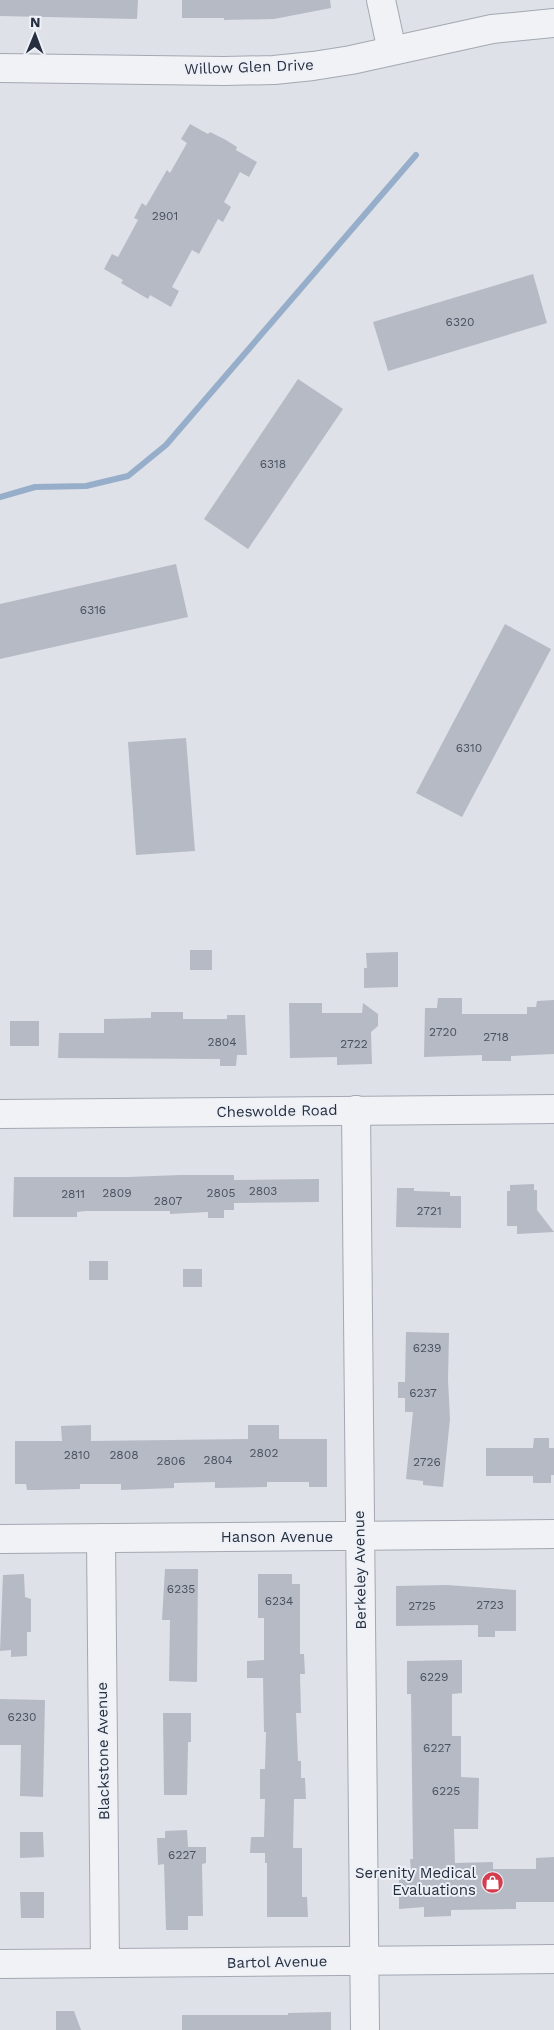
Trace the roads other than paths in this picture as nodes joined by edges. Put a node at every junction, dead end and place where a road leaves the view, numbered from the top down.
1 (382, 0) edge
2 (554, 23) edge
3 (392, 51) junction
4 (0, 68) edge
5 (554, 1109) edge
6 (356, 1110) junction
7 (0, 1114) edge
8 (554, 1534) edge
9 (360, 1536) junction
10 (101, 1538) junction
11 (0, 1539) edge
12 (554, 1959) edge
13 (364, 1961) junction
14 (105, 1963) junction
15 (0, 1964) edge
16 (365, 2030) edge

1 - 3 street
2 - 3 street, Willow Glen Drive
3 - 4 street, Willow Glen Drive
5 - 6 street, Cheswolde Road
6 - 7 street, Cheswolde Road
6 - 9 street, Berkeley Avenue
8 - 9 street, Hanson Avenue
9 - 10 street, Hanson Avenue
9 - 13 street, Berkeley Avenue
10 - 11 street, Hanson Avenue
10 - 14 street, Blackstone Avenue
12 - 13 street, Bartol Avenue
13 - 14 street, Bartol Avenue
13 - 16 street, Berkeley Avenue
14 - 15 street, Bartol Avenue

